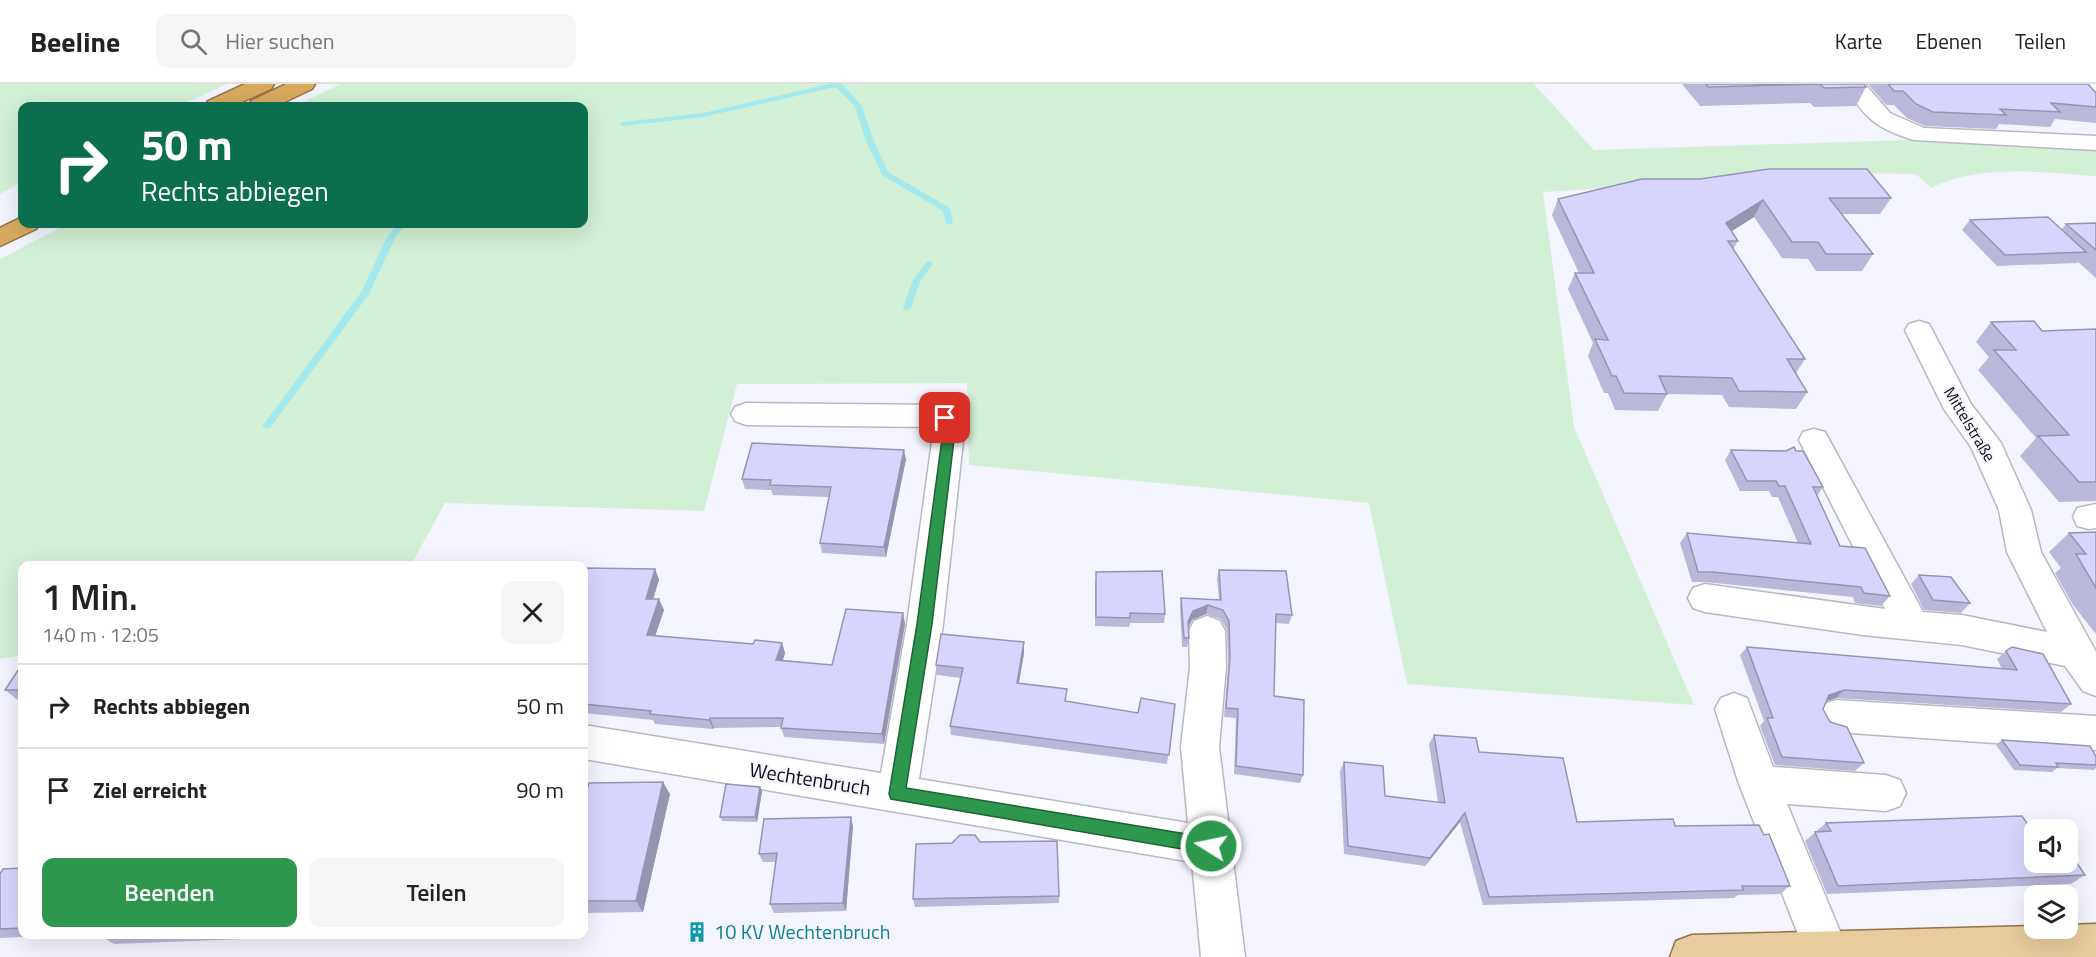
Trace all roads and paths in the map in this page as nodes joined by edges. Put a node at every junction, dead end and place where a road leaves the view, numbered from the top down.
1 (263, 84) edge
2 (304, 84) edge
3 (1854, 84) edge
4 (2073, 84) edge
5 (2096, 90) edge
6 (225, 102) edge
7 (267, 102) edge
8 (2096, 143) edge
9 (18, 204) edge
10 (0, 214) edge
11 (19, 228) edge
12 (0, 238) edge
13 (1919, 330) dead end
14 (746, 414) dead end
15 (1814, 440) dead end
16 (1705, 598) dead end
17 (1912, 626) junction
18 (1207, 631) dead end
19 (2086, 666) edge
20 (1734, 709) dead end
21 (1836, 716) dead end
22 (2096, 733) edge
23 (588, 743) edge
24 (1759, 784) junction
25 (1886, 793) dead end
26 (897, 794) junction
27 (1211, 846) junction
28 (2096, 946) edge
29 (1827, 954) junction
30 (1223, 957) edge
31 (1692, 957) edge

1 - 6 highway
2 - 7 highway
3 - 8 street
4 - 5 street
9 - 10 highway
11 - 12 highway
13 - 19 street, Mittelstraße
14 - 26 street
15 - 17 street
16 - 17 street
17 - 19 street
18 - 27 street
20 - 24 street
21 - 22 street
23 - 26 street, Wechtenbruch
24 - 25 street
24 - 29 street
26 - 27 street, Wechtenbruch
27 - 30 street
28 - 29 main road
29 - 31 main road

